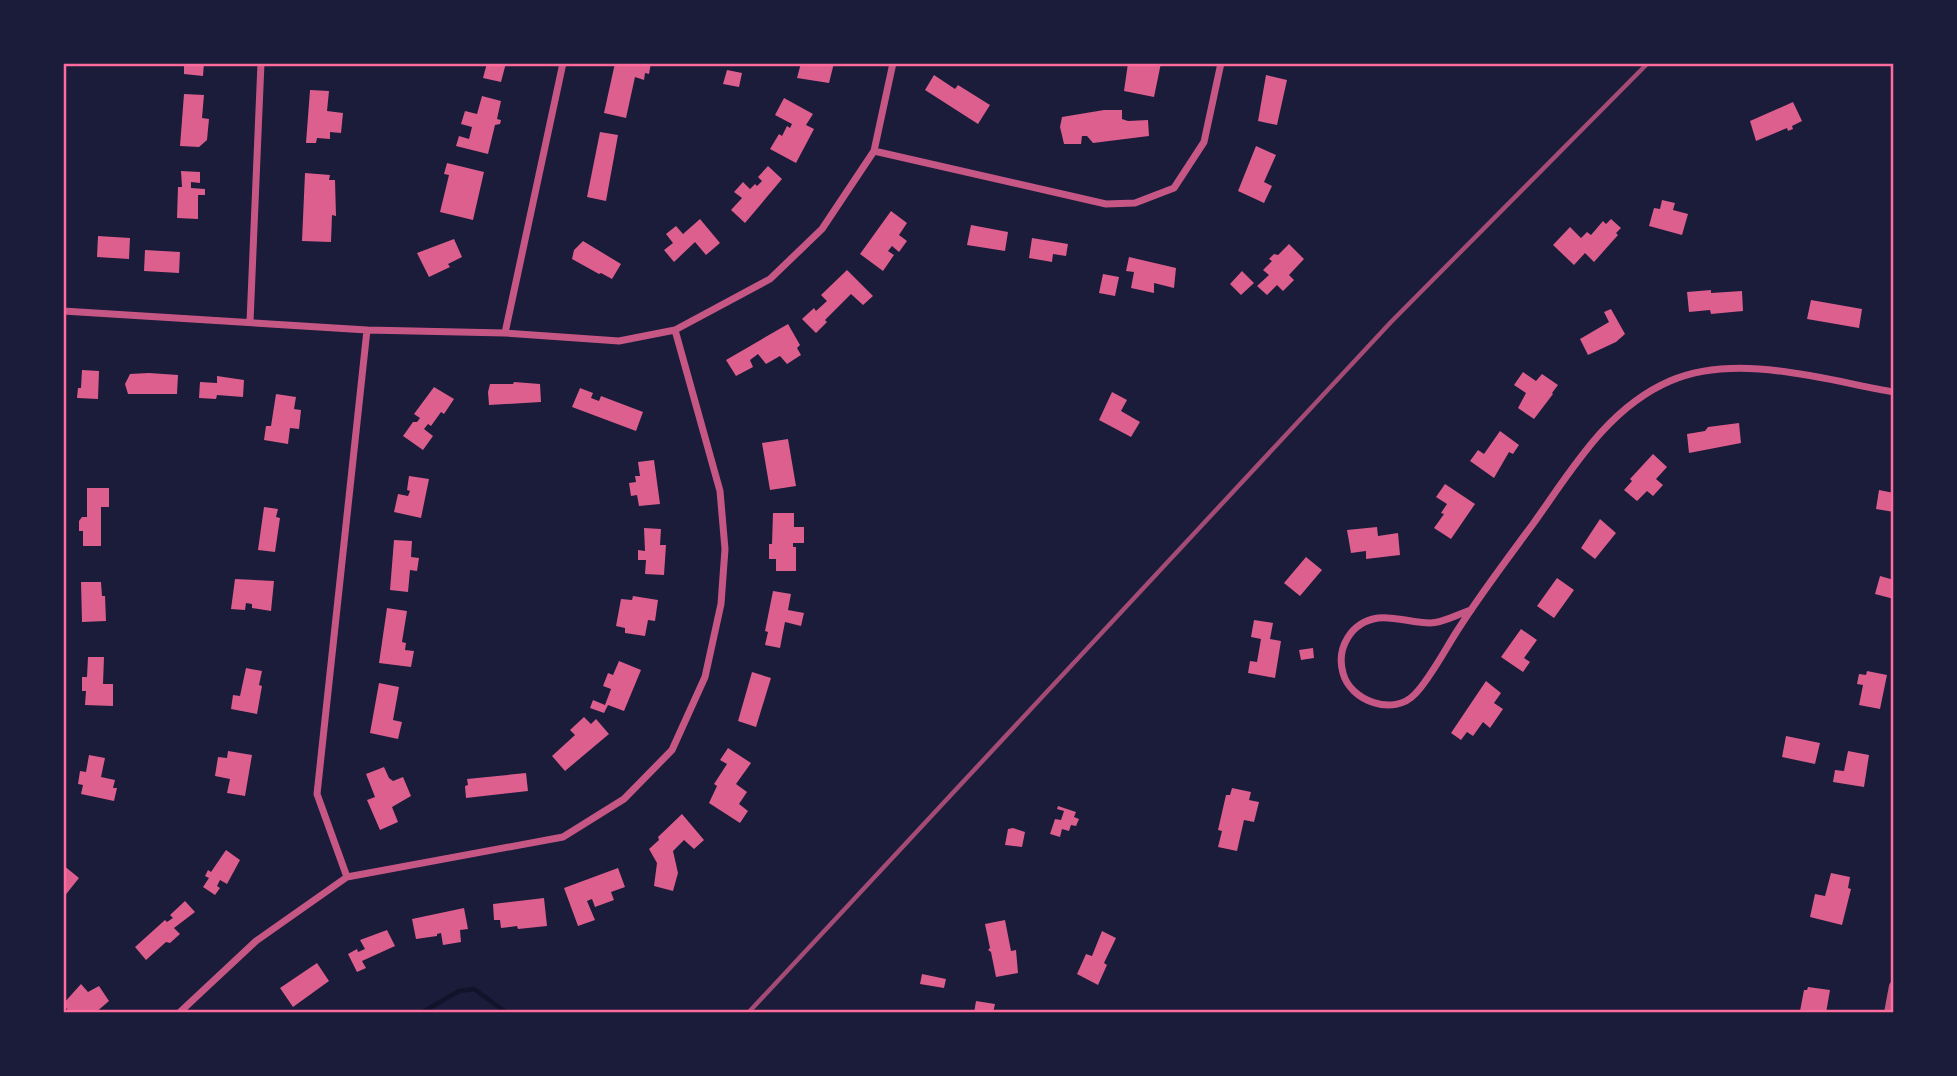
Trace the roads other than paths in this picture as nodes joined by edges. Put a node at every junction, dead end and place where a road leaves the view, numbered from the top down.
1 (261, 63) edge
2 (563, 63) edge
3 (893, 63) edge
4 (1221, 63) edge
5 (874, 151) junction
6 (63, 311) edge
7 (250, 322) junction
8 (367, 330) junction
9 (675, 330) junction
10 (505, 333) junction
11 (1894, 392) edge
12 (1471, 610) junction
13 (347, 877) junction
14 (1894, 986) edge
15 (178, 1013) edge
16 (1889, 1013) edge

1 - 7 street
2 - 10 street
3 - 5 street
4 - 5 street
5 - 9 street
6 - 7 street
7 - 8 street
8 - 10 street
8 - 13 street
9 - 10 street
9 - 13 street
11 - 12 street
12 - 12 street
13 - 15 street
14 - 16 street

